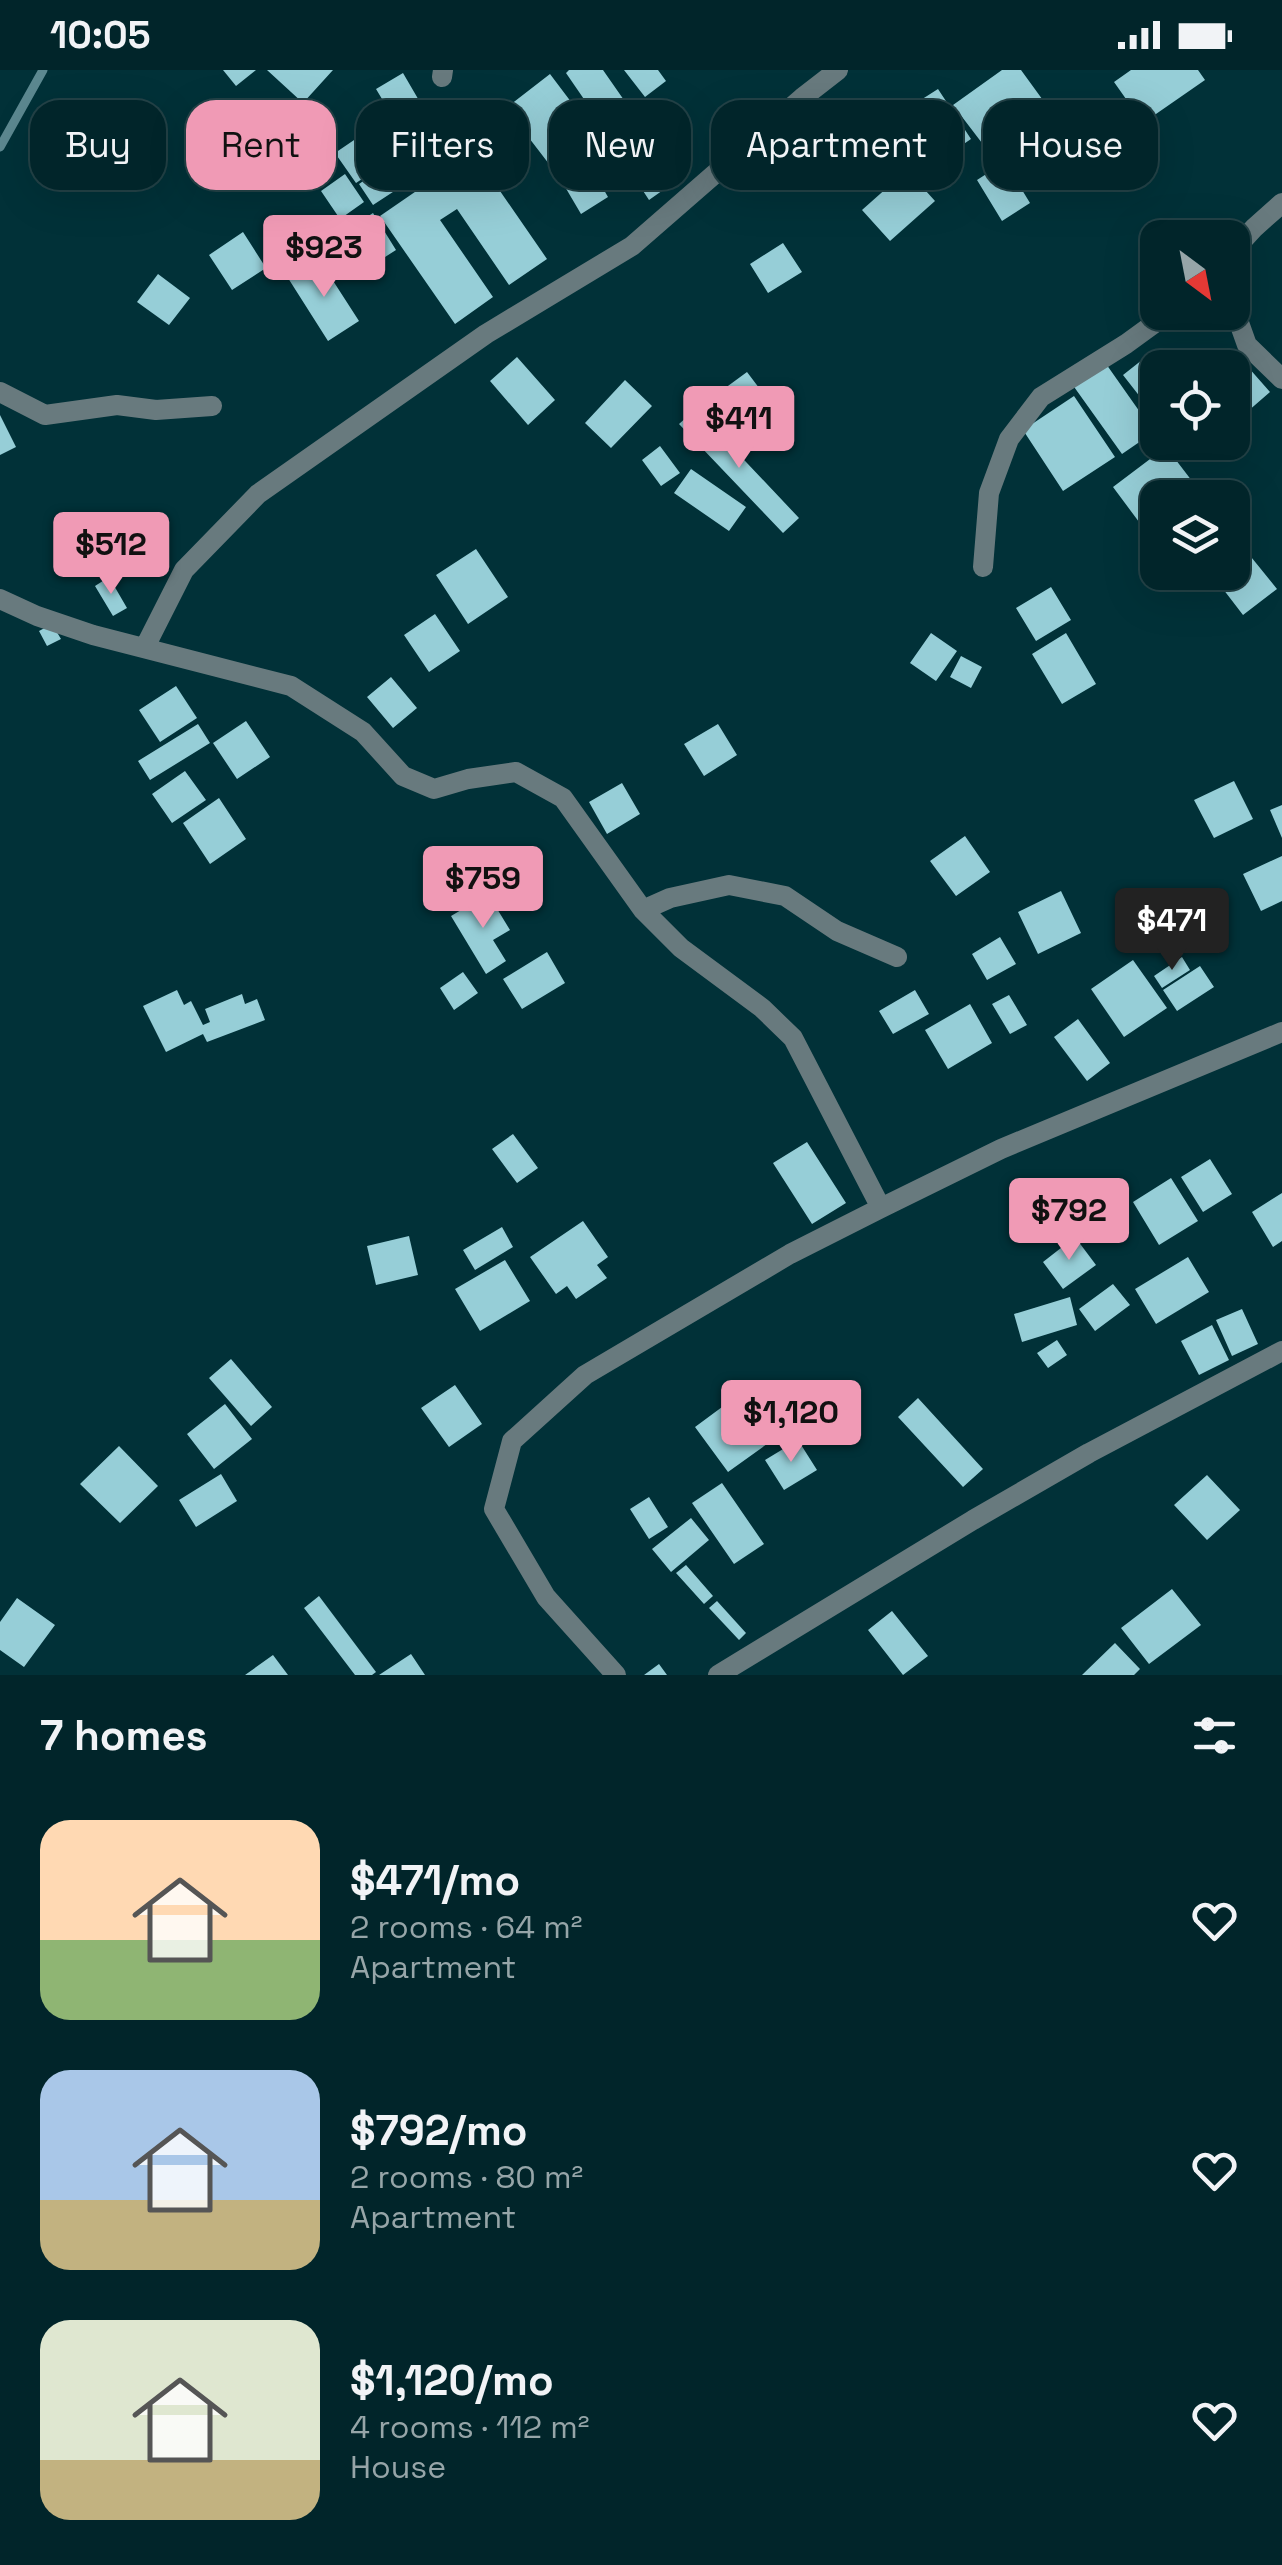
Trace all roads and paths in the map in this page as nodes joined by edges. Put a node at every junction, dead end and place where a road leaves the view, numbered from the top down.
1 (838, 70) edge
2 (1282, 204) edge
3 (1250, 232) edge
4 (1145, 330) edge
5 (1241, 330) edge
6 (1282, 379) edge
7 (0, 392) edge
8 (212, 406) dead end
9 (983, 568) dead end
10 (0, 598) edge
11 (145, 647) junction
12 (643, 910) junction
13 (897, 957) dead end
14 (1282, 1032) edge
15 (880, 1208) junction
16 (1282, 1350) edge
17 (616, 1675) edge
18 (718, 1675) edge

1 - 11 street
2 - 3 street
4 - 9 street
5 - 6 street
7 - 8 street
10 - 11 street
11 - 12 street
12 - 13 street
12 - 15 street
14 - 15 street
15 - 17 street
16 - 18 street

